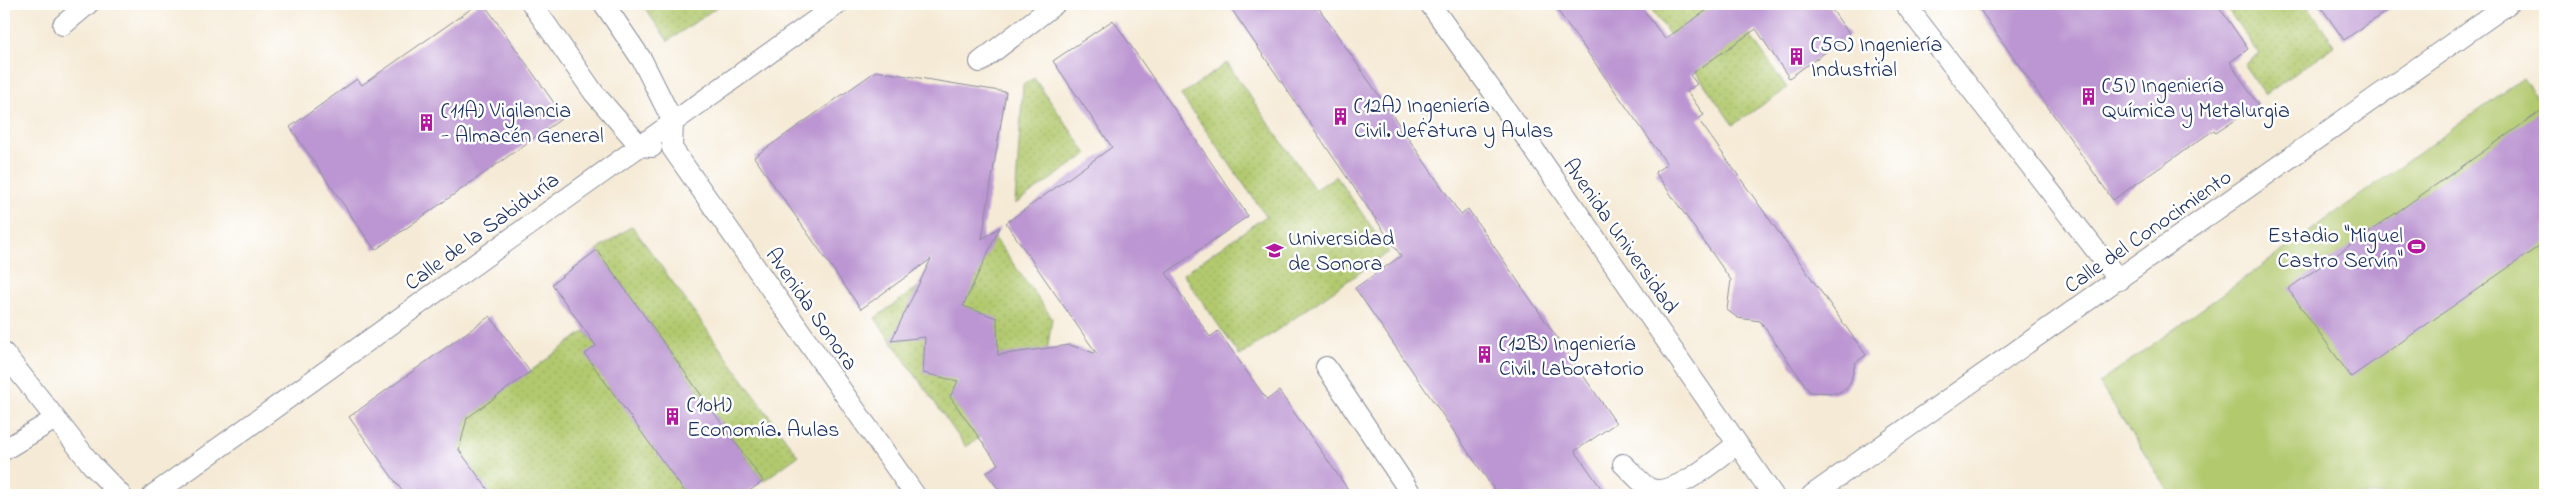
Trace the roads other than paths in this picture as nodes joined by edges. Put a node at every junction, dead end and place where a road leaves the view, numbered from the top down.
1 (88, 4) edge
2 (532, 4) edge
3 (604, 4) edge
4 (838, 4) edge
5 (1055, 4) edge
6 (1430, 4) edge
7 (1905, 4) edge
8 (2508, 4) edge
9 (63, 25) dead end
10 (980, 62) dead end
11 (673, 122) junction
12 (640, 146) junction
13 (672, 148) junction
14 (2119, 280) junction
15 (4, 353) edge
16 (1326, 367) dead end
17 (55, 419) junction
18 (1737, 444) junction
19 (4, 450) edge
20 (1623, 464) dead end
21 (121, 495) edge
22 (153, 495) edge
23 (915, 495) edge
24 (1412, 495) edge
25 (1773, 495) edge
26 (1812, 495) edge

1 - 9 lane
2 - 12 lane
3 - 11 lane
4 - 11 lane, Calle de la Sabiduría
5 - 10 lane
6 - 18 lane, Avenida Universidad
7 - 14 lane
8 - 14 lane, Calle del Conocimiento
11 - 12 lane, Calle de la Sabiduría
11 - 13 lane
12 - 13 lane
12 - 22 lane, Calle de la Sabiduría
13 - 23 lane, Avenida Sonora
14 - 26 lane, Calle del Conocimiento
15 - 17 lane
16 - 24 lane
17 - 19 lane
17 - 21 lane
18 - 20 lane
18 - 25 lane, Avenida Universidad

